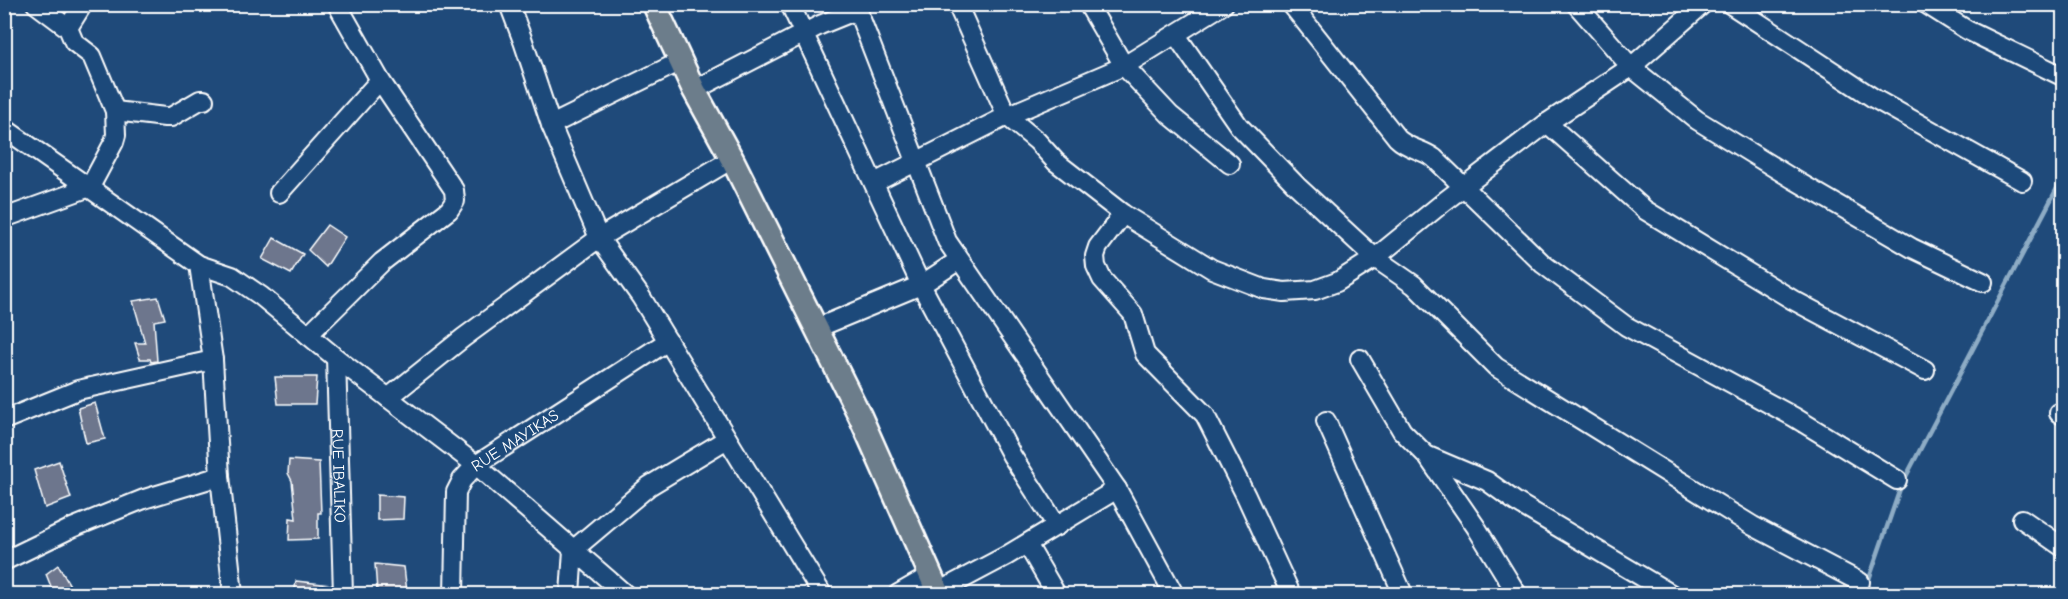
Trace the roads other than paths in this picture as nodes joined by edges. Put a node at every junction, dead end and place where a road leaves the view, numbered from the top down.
1 (36, 4) edge
2 (84, 4) edge
3 (336, 4) edge
4 (509, 4) edge
5 (654, 4) edge
6 (790, 4) edge
7 (957, 4) edge
8 (1088, 4) edge
9 (1224, 4) edge
10 (1291, 4) edge
11 (1576, 4) edge
12 (1703, 4) edge
13 (1730, 4) edge
14 (1926, 4) edge
15 (856, 7) edge
16 (68, 28) junction
17 (804, 34) junction
18 (1176, 35) junction
19 (681, 61) junction
20 (1124, 66) junction
21 (1630, 66) junction
22 (2064, 77) edge
23 (380, 80) junction
24 (694, 90) junction
25 (204, 99) dead end
26 (115, 111) junction
27 (1007, 116) junction
28 (1547, 123) junction
29 (551, 125) junction
30 (4, 128) edge
31 (732, 159) junction
32 (916, 161) junction
33 (1230, 164) dead end
34 (2022, 181) dead end
35 (874, 183) junction
36 (90, 187) junction
37 (1462, 188) junction
38 (279, 193) dead end
39 (1123, 214) junction
40 (4, 218) edge
41 (599, 238) junction
42 (1375, 258) junction
43 (959, 260) junction
44 (199, 265) junction
45 (1983, 282) dead end
46 (921, 285) junction
47 (817, 328) junction
48 (308, 335) junction
49 (668, 341) junction
50 (336, 358) junction
51 (1360, 359) dead end
52 (213, 360) junction
53 (1926, 370) dead end
54 (388, 398) junction
55 (4, 420) edge
56 (1326, 421) dead end
57 (727, 439) junction
58 (1428, 456) junction
59 (476, 465) junction
60 (220, 476) junction
61 (1897, 480) dead end
62 (1117, 489) junction
63 (2022, 519) dead end
64 (1057, 526) junction
65 (1027, 544) junction
66 (2064, 549) edge
67 (573, 550) junction
68 (4, 561) edge
69 (1860, 582) dead end
70 (936, 587) edge
71 (230, 594) edge
72 (343, 594) edge
73 (454, 594) edge
74 (570, 594) edge
75 (625, 594) edge
76 (822, 594) edge
77 (898, 594) edge
78 (1056, 594) edge
79 (1174, 594) edge
80 (1291, 594) edge
81 (1403, 594) edge
82 (1517, 594) edge
83 (1671, 594) edge

1 - 16 street
2 - 16 street
3 - 23 street
4 - 29 street
5 - 19 main road
6 - 17 street
7 - 27 street
8 - 20 street
9 - 18 street
10 - 37 street
11 - 21 street
12 - 21 street
13 - 34 street
14 - 22 street
15 - 17 street
15 - 32 street
16 - 26 street
17 - 24 street
17 - 35 street
18 - 20 street
18 - 42 street
19 - 24 main road
19 - 29 street
20 - 27 street
20 - 33 street
21 - 28 street
21 - 45 street
23 - 38 street
23 - 48 street
24 - 31 main road
25 - 26 street
26 - 36 street
27 - 32 street
27 - 39 street
28 - 37 street
28 - 53 street
29 - 41 street
30 - 36 street
31 - 41 street
31 - 47 main road
32 - 35 street
32 - 43 street
35 - 46 street
36 - 40 street
36 - 44 street
37 - 42 street
37 - 61 street
39 - 42 street
39 - 80 street
41 - 49 street
41 - 54 street
42 - 69 street
43 - 46 street
43 - 62 street
44 - 48 street
44 - 52 street
46 - 47 street
46 - 64 street
47 - 70 main road
48 - 50 street
49 - 57 street
49 - 59 street, RUE MAYIKAS
50 - 54 street
50 - 72 street, RUE IBALIKO
51 - 58 street
52 - 55 street
52 - 60 street
54 - 59 street
56 - 81 street
57 - 67 street
57 - 76 street
58 - 82 street
58 - 83 street
59 - 67 street
59 - 73 street, RUE MAYIKAS
60 - 68 street
60 - 71 street
62 - 64 street
62 - 79 street
63 - 66 street
64 - 65 street
65 - 70 street
65 - 78 street
67 - 74 street
67 - 75 street
70 - 77 street

